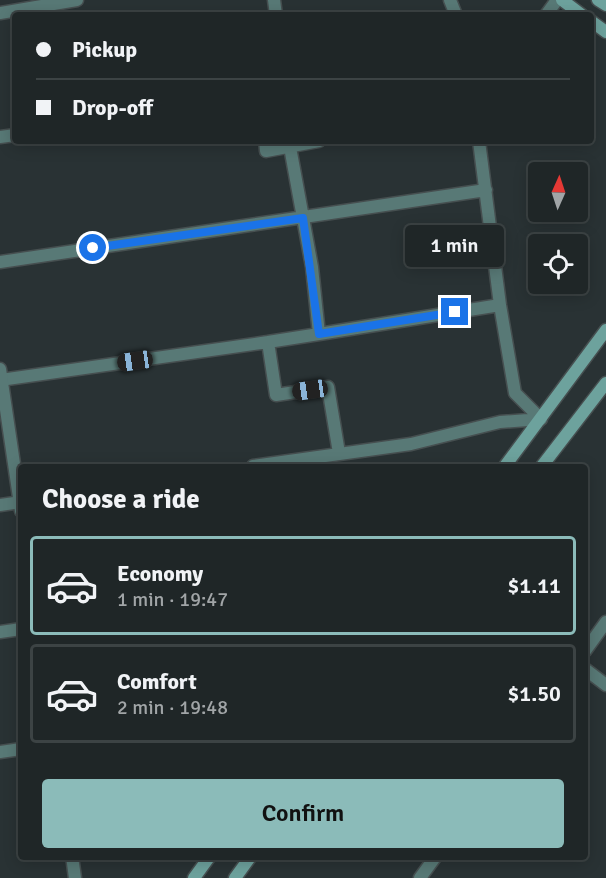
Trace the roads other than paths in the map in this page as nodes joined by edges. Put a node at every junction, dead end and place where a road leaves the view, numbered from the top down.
1 (77, 0) edge
2 (559, 0) edge
3 (598, 0) edge
4 (606, 5) edge
5 (549, 12) edge
6 (577, 12) edge
7 (0, 13) edge
8 (265, 144) edge
9 (304, 144) edge
10 (479, 144) edge
11 (290, 147) junction
12 (486, 190) junction
13 (303, 218) junction
14 (0, 262) edge
15 (500, 305) junction
16 (606, 330) edge
17 (319, 334) junction
18 (268, 342) junction
19 (0, 376) edge
20 (606, 383) edge
21 (541, 419) junction
22 (339, 453) junction
23 (265, 464) edge
24 (507, 464) edge
25 (544, 464) edge
26 (18, 487) edge
27 (0, 505) edge
28 (18, 505) edge
29 (606, 622) edge
30 (18, 629) edge
31 (0, 632) edge
32 (588, 647) edge
33 (588, 671) edge
34 (606, 685) edge
35 (18, 749) edge
36 (0, 752) edge
37 (73, 860) edge
38 (207, 860) edge
39 (248, 860) edge
40 (433, 860) edge
41 (75, 878) edge
42 (194, 878) edge
43 (235, 878) edge
44 (420, 878) edge

1 - 7 street
2 - 5 street
2 - 6 main road
3 - 4 main road
8 - 11 street
9 - 11 street
10 - 12 street
11 - 13 street
12 - 13 street
12 - 15 street
13 - 14 street
13 - 17 street
15 - 17 street
15 - 21 street
16 - 21 main road
17 - 18 street
18 - 19 street
18 - 22 street
19 - 26 street
20 - 25 main road
21 - 22 street
21 - 24 main road
22 - 23 street
27 - 28 street
29 - 32 street
30 - 31 street
33 - 34 street
35 - 36 street
37 - 41 street
38 - 42 main road
39 - 43 main road
40 - 44 street

